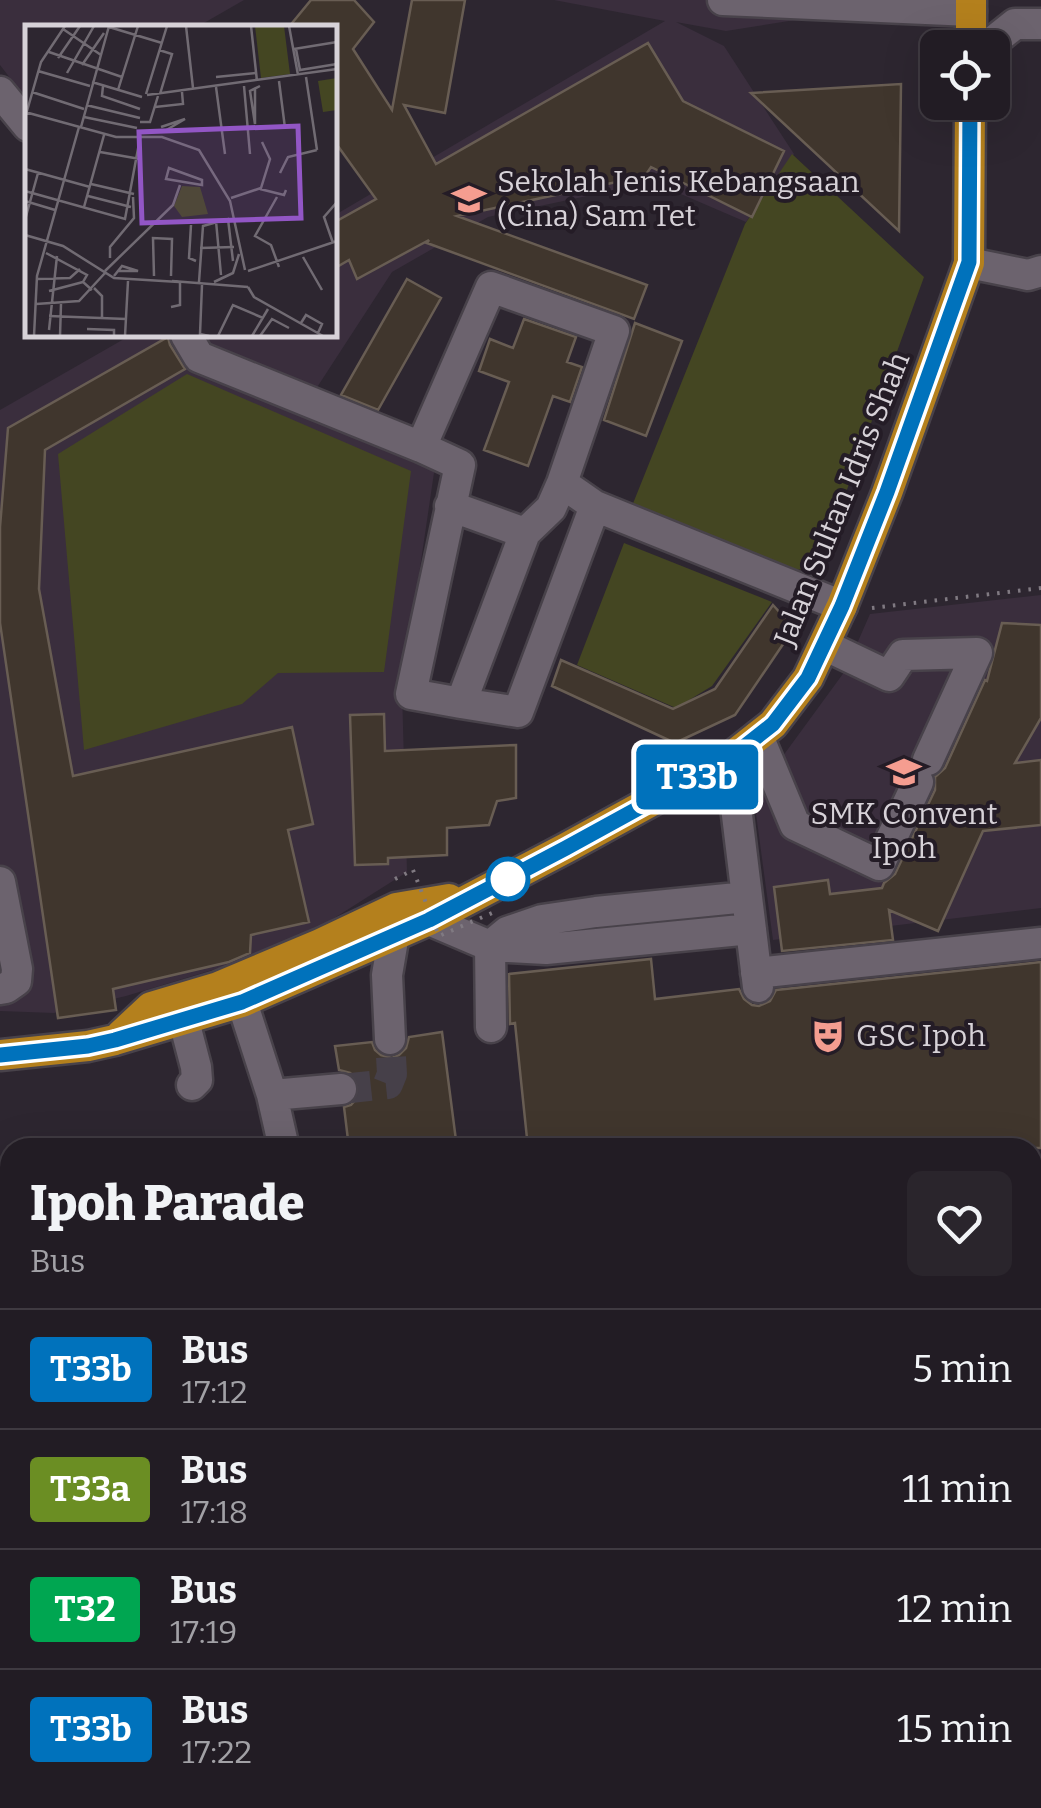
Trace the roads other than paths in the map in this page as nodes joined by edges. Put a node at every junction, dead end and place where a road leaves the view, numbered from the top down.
1 (726, 0) edge
2 (972, 5) edge
3 (1041, 24) edge
4 (971, 30) edge
5 (1008, 30) edge
6 (0, 92) edge
7 (970, 120) edge
8 (25, 122) edge
9 (969, 262) junction
10 (1037, 283) edge
11 (188, 338) edge
12 (421, 448) junction
13 (556, 496) junction
14 (450, 506) junction
15 (593, 515) junction
16 (524, 533) junction
17 (834, 624) junction
18 (461, 704) junction
19 (758, 736) junction
20 (730, 758) junction
21 (0, 882) edge
22 (747, 897) junction
23 (484, 904) junction
24 (429, 920) junction
25 (750, 928) junction
26 (394, 934) junction
27 (1041, 943) edge
28 (490, 946) junction
29 (0, 989) edge
30 (242, 1002) junction
31 (184, 1021) junction
32 (491, 1027) dead end
33 (390, 1039) tunnel mouth
34 (115, 1040) junction
35 (0, 1055) edge
36 (192, 1085) dead end
37 (341, 1089) tunnel mouth
38 (272, 1096) junction
39 (282, 1138) edge

1 - 2 street
2 - 4 highway
3 - 5 street
6 - 8 street
7 - 9 highway, Jalan Sultan Idris Shah
9 - 10 street
9 - 17 highway, Jalan Sultan Idris Shah
11 - 12 street
12 - 13 street
12 - 14 street
13 - 15 street
13 - 16 street
14 - 16 street
14 - 18 street
15 - 17 street
15 - 18 street
16 - 18 street
17 - 19 highway, Jalan Sultan Idris Shah
17 - 19 street
19 - 20 highway, Jalan Sultan Idris Shah
20 - 22 street
20 - 23 highway, Jalan Sultan Idris Shah
21 - 29 street
22 - 25 street
22 - 28 street
23 - 24 highway, Jalan Sultan Idris Shah
23 - 34 highway
24 - 26 highway, Jalan Sultan Idris Shah
24 - 28 street
25 - 27 street
25 - 28 street
26 - 30 highway, Jalan Sultan Idris Shah
26 - 33 street
28 - 32 street
30 - 31 highway, Jalan Sultan Idris Shah
30 - 38 street
31 - 34 highway, Jalan Sultan Idris Shah
31 - 36 street
34 - 35 highway, Jalan Sultan Idris Shah
37 - 38 street
38 - 39 street

